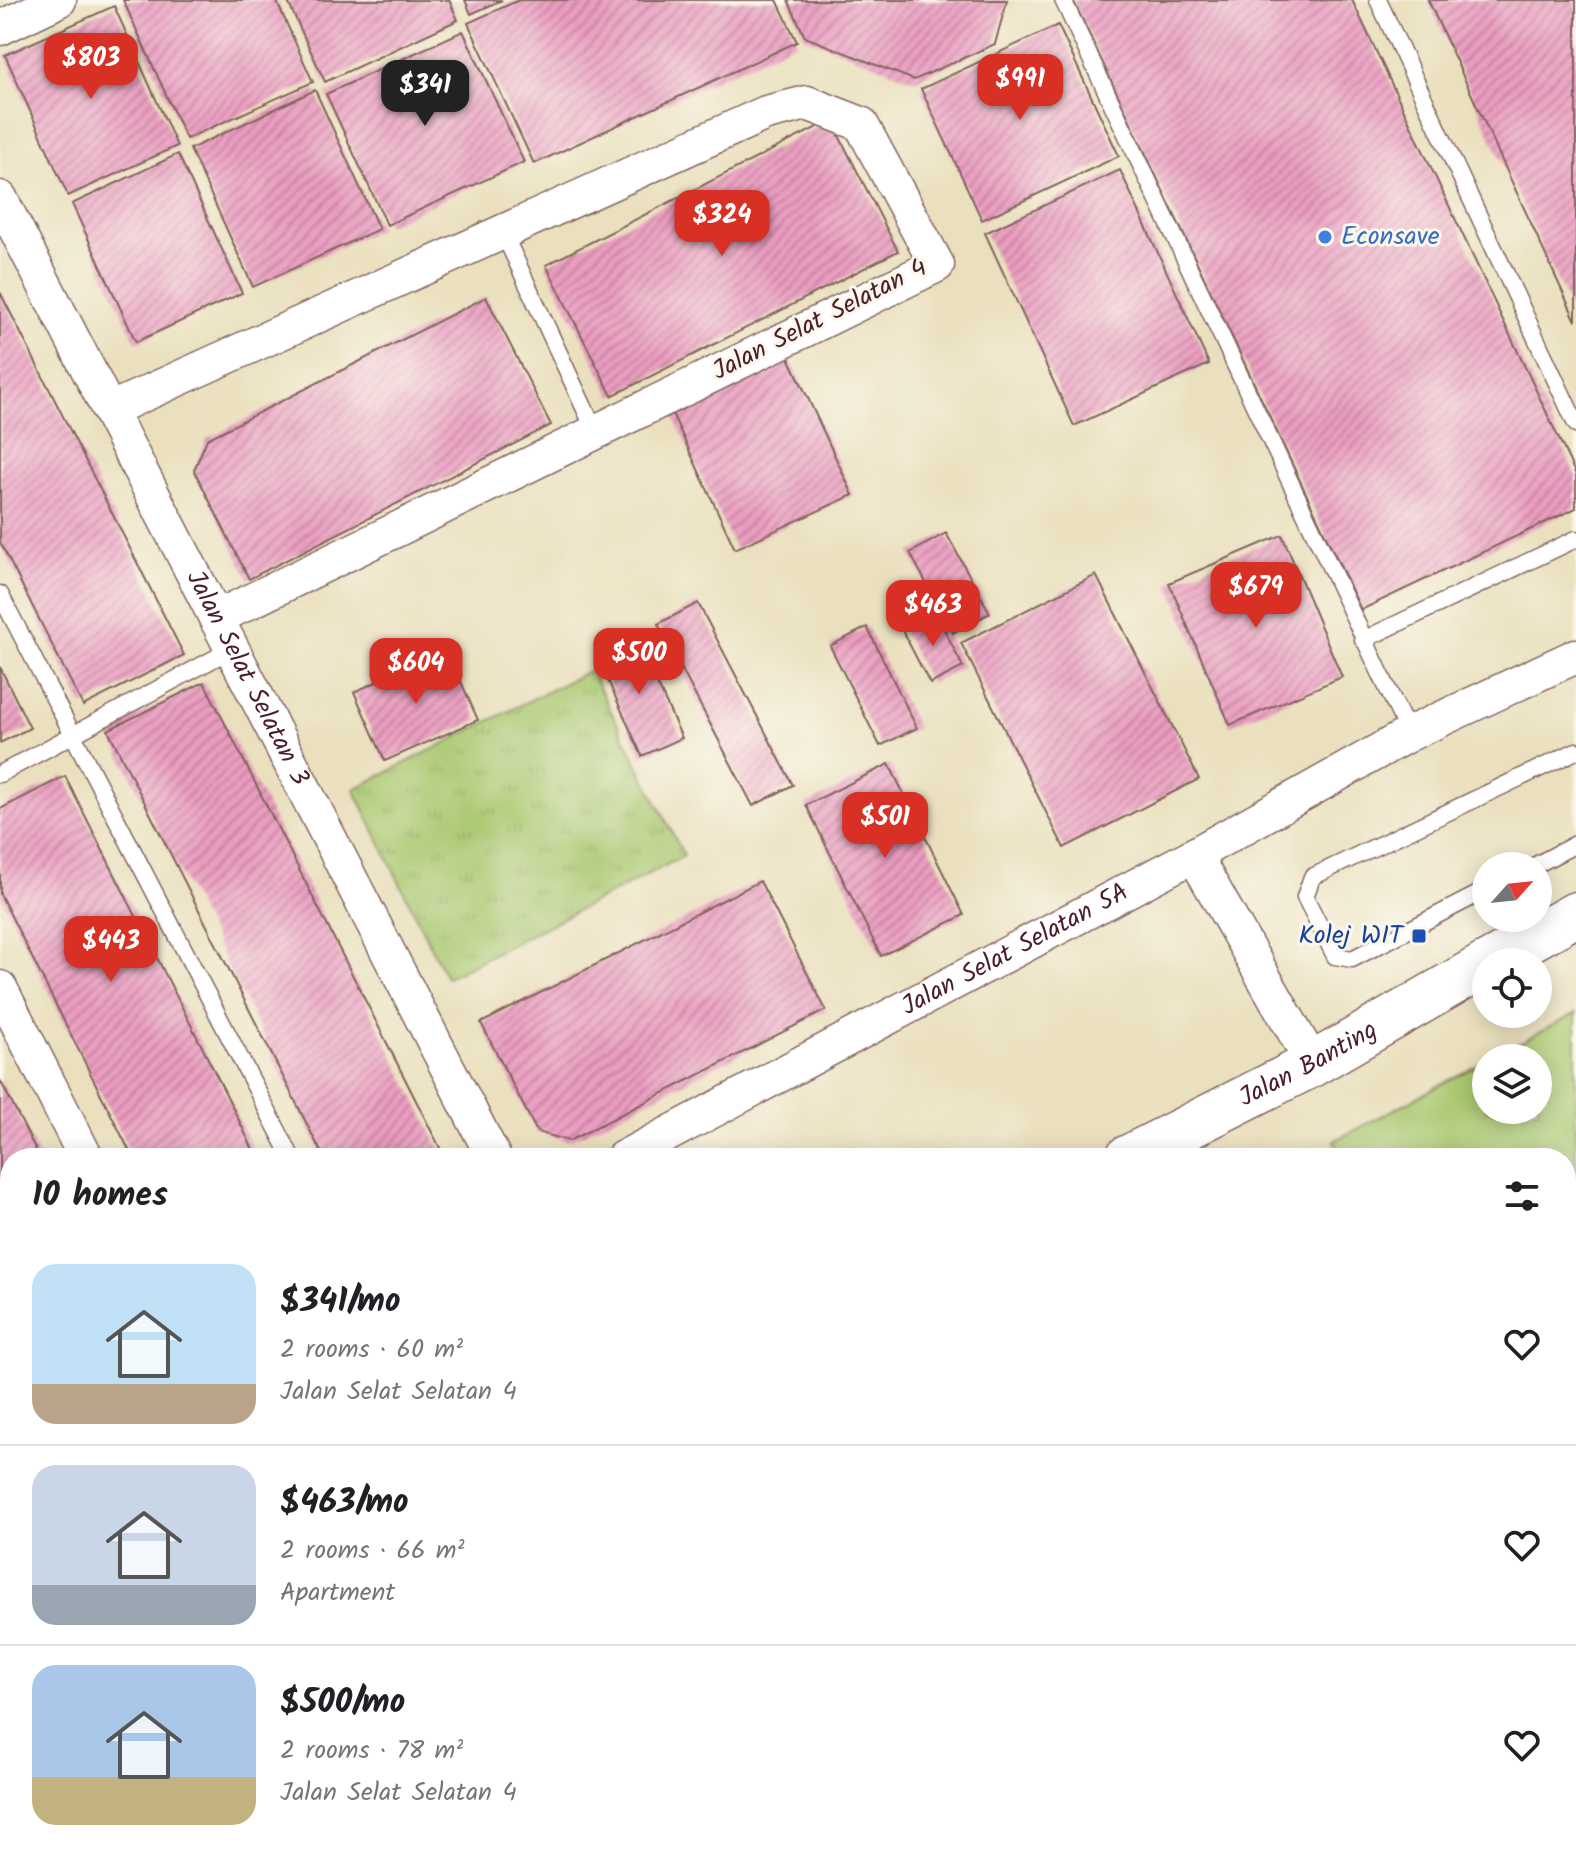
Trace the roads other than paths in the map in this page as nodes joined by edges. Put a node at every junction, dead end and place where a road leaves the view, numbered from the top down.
1 (59, 0) edge
2 (1063, 0) edge
3 (1378, 0) edge
4 (0, 28) edge
5 (0, 198) edge
6 (503, 232) junction
7 (109, 410) junction
8 (1576, 424) edge
9 (595, 431) junction
10 (1576, 539) edge
11 (0, 594) edge
12 (216, 618) junction
13 (1363, 640) junction
14 (232, 649) junction
15 (1576, 656) edge
16 (1409, 734) junction
17 (73, 735) junction
18 (1576, 751) edge
19 (0, 774) edge
20 (1576, 844) edge
21 (1194, 855) junction
22 (1552, 857) edge
23 (1472, 897) edge
24 (1576, 914) edge
25 (1515, 948) edge
26 (1472, 972) edge
27 (0, 988) edge
28 (1313, 1064) junction
29 (81, 1148) edge
30 (287, 1148) edge
31 (489, 1148) edge
32 (642, 1148) edge
33 (1147, 1148) edge

1 - 4 street
2 - 13 lane
3 - 8 lane
5 - 7 street, Jalan Selat Selatan 3
6 - 7 street, Jalan Selat Selatan 4
6 - 9 lane
6 - 9 street, Jalan Selat Selatan 4
7 - 12 street, Jalan Selat Selatan 3
9 - 12 street, Jalan Selat Selatan 4
10 - 13 lane
11 - 17 lane
12 - 14 street, Jalan Selat Selatan 3
13 - 16 lane
14 - 17 lane
14 - 31 street, Jalan Selat Selatan 3
15 - 16 street, Jalan Selat Selatan 5A
16 - 21 street, Jalan Selat Selatan 5A
17 - 19 lane
17 - 30 lane
18 - 23 lane
20 - 22 lane
21 - 28 street
21 - 32 street, Jalan Selat Selatan 5A
24 - 25 main road, Jalan Banting
26 - 28 main road, Jalan Banting
27 - 29 street
28 - 33 main road, Jalan Banting

